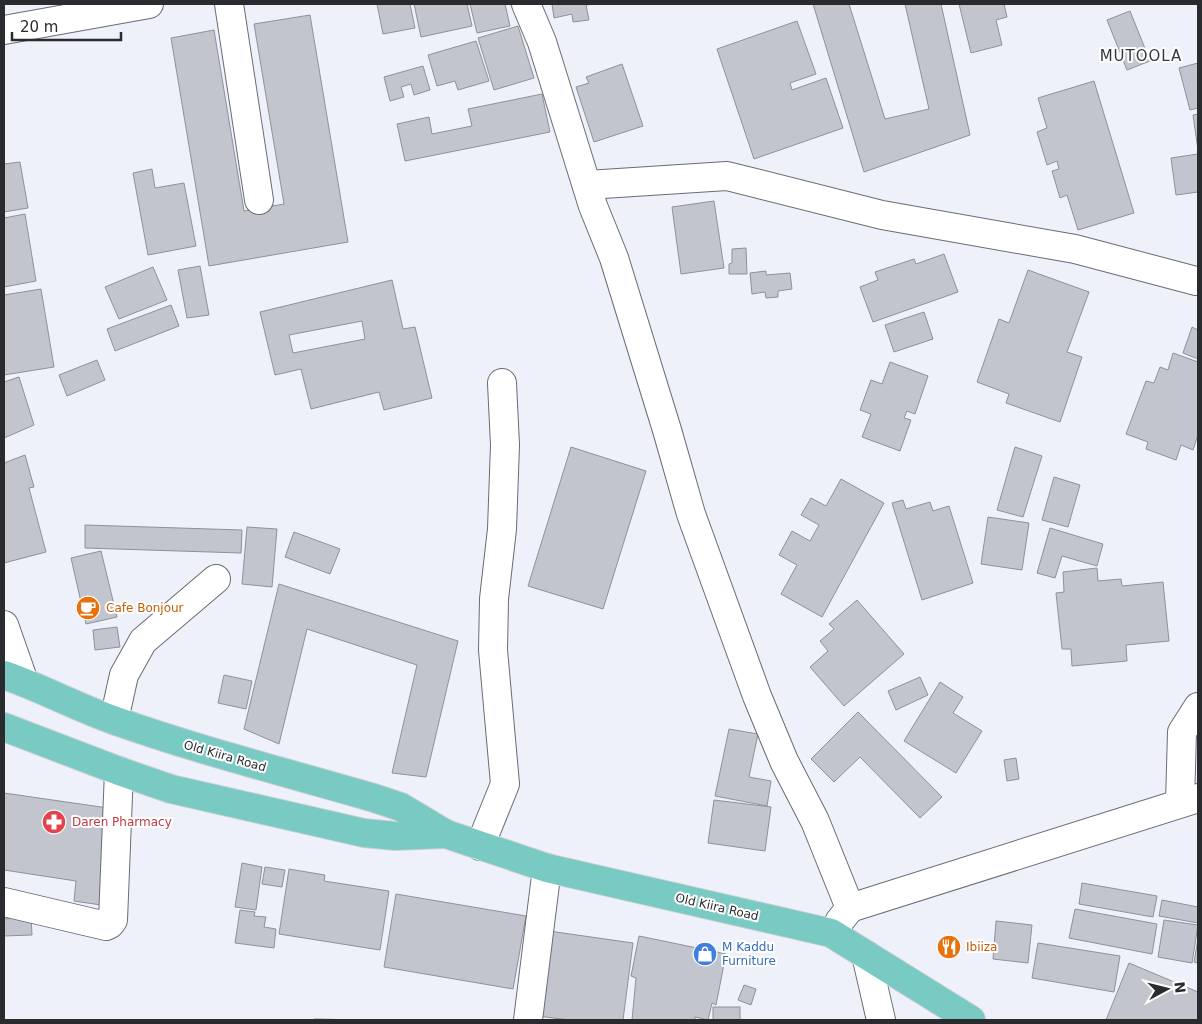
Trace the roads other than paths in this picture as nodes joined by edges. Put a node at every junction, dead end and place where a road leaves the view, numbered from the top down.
1 (149, 4) edge
2 (229, 4) edge
3 (526, 4) edge
4 (4, 30) edge
5 (587, 185) junction
6 (259, 200) dead end
7 (1196, 281) dead end
8 (502, 383) dead end
9 (216, 579) dead end
10 (4, 625) edge
11 (14, 679) edge
12 (1198, 708) edge
13 (114, 720) junction
14 (4, 727) edge
15 (119, 771) junction
16 (1189, 801) edge
17 (446, 834) junction
18 (480, 846) junction
19 (547, 868) junction
20 (4, 902) edge
21 (850, 908) junction
22 (831, 933) junction
23 (866, 954) junction
24 (528, 1020) edge
25 (881, 1020) edge
26 (971, 1020) edge

1 - 4 street
2 - 6 street
3 - 5 street
5 - 7 street
5 - 21 street
8 - 18 street
9 - 13 street
10 - 11 street
11 - 13 main road, Old Kiira Road
12 - 16 street
13 - 17 main road, Old Kiira Road
14 - 15 main road, Old Kiira Road
15 - 17 main road, Old Kiira Road
15 - 20 street
16 - 21 street
17 - 18 main road, Old Kiira Road
18 - 19 main road, Old Kiira Road
19 - 22 main road, Old Kiira Road
19 - 24 street
21 - 22 street
22 - 23 main road, Old Kiira Road
23 - 25 street
23 - 26 main road, Old Kiira Road

